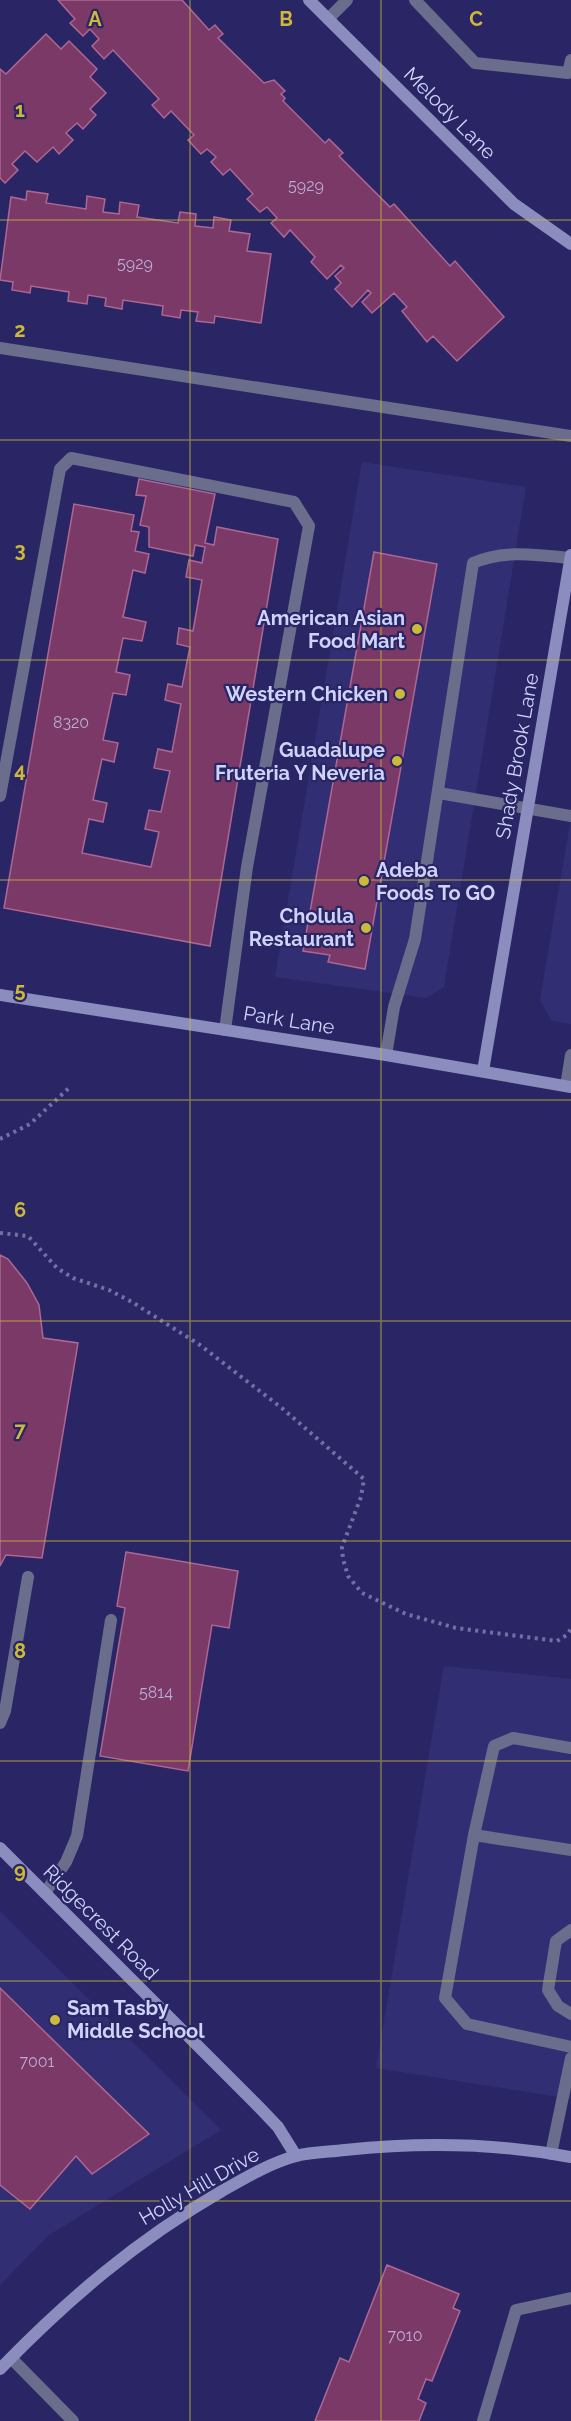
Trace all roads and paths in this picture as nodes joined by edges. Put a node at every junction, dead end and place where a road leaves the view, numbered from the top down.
1 (309, 0) edge
2 (347, 0) edge
3 (415, 0) edge
4 (328, 20) junction
5 (571, 60) edge
6 (571, 244) edge
7 (0, 348) edge
8 (571, 436) edge
9 (571, 557) edge
10 (439, 793) junction
11 (0, 796) edge
12 (528, 808) junction
13 (571, 816) edge
14 (0, 995) edge
15 (225, 1030) junction
16 (386, 1055) junction
17 (571, 1055) edge
18 (483, 1071) junction
19 (569, 1086) edge
20 (69, 1088) dead end
21 (0, 1139) edge
22 (0, 1233) edge
23 (28, 1577) dead end
24 (111, 1620) dead end
25 (571, 1629) edge
26 (0, 1723) edge
27 (571, 1748) edge
28 (474, 1835) junction
29 (0, 1848) edge
30 (571, 1850) edge
31 (45, 1893) junction
32 (571, 1930) edge
33 (571, 2014) edge
34 (571, 2047) edge
35 (571, 2058) edge
36 (551, 2154) junction
37 (296, 2156) junction
38 (571, 2157) edge
39 (571, 2298) edge
40 (11, 2358) junction
41 (0, 2369) edge
42 (73, 2421) edge
43 (483, 2421) edge

1 - 4 street, Melody Lane
2 - 4 lane
3 - 5 lane
4 - 6 street, Melody Lane
7 - 8 lane
9 - 10 lane
9 - 12 street, Shady Brook Lane
10 - 12 lane
10 - 16 lane
11 - 15 lane
12 - 13 lane
12 - 18 street, Shady Brook Lane
14 - 15 street, Park Lane
15 - 16 street, Park Lane
16 - 18 street, Park Lane
17 - 19 lane
18 - 19 street, Park Lane
20 - 21 path
22 - 25 path
23 - 26 lane
24 - 31 lane
27 - 28 lane
28 - 30 lane
28 - 34 lane
29 - 31 street, Ridgecrest Road
31 - 37 street, Ridgecrest Road
32 - 33 lane
35 - 36 lane
36 - 37 street, Holly Hill Drive
36 - 38 street, Holly Hill Drive
37 - 40 street, Holly Hill Drive
39 - 43 lane
40 - 41 street, Holly Hill Drive
40 - 42 lane

